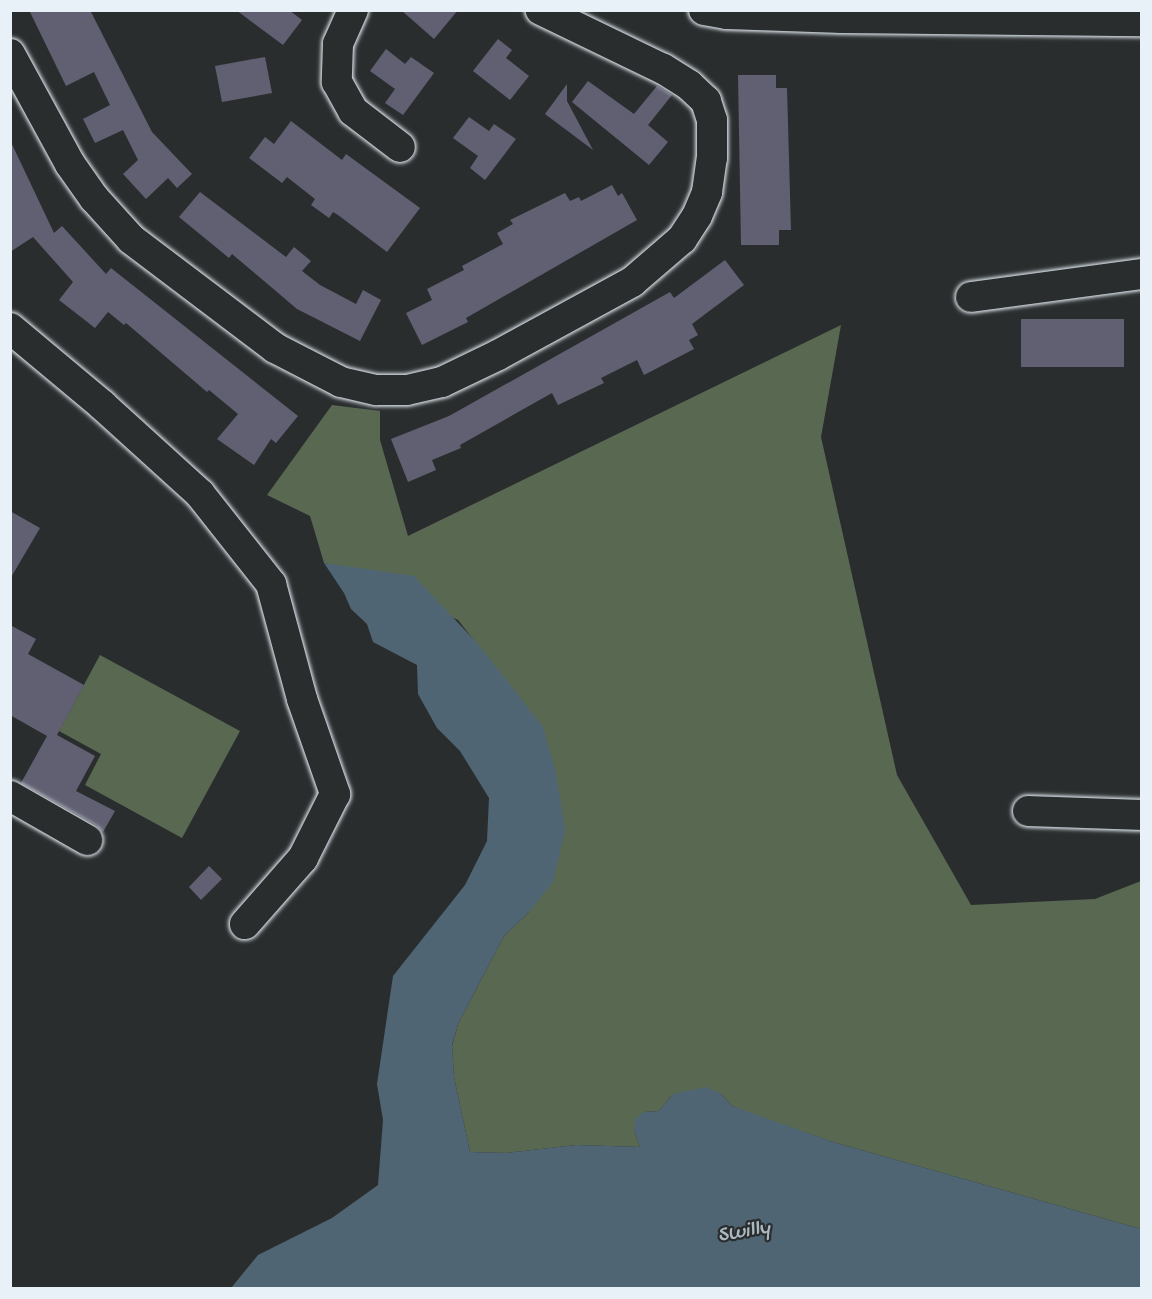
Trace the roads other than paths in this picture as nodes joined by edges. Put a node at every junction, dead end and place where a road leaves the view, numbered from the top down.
1 (353, 10) edge
2 (541, 10) edge
3 (704, 10) edge
4 (936, 15) edge
5 (1142, 21) edge
6 (10, 54) edge
7 (400, 147) dead end
8 (1142, 274) edge
9 (971, 297) dead end
10 (10, 328) edge
11 (10, 796) edge
12 (1028, 811) dead end
13 (1142, 815) edge
14 (87, 840) dead end
15 (245, 924) dead end

1 - 7 street
2 - 6 street
3 - 4 street
4 - 5 street
8 - 9 street
10 - 15 street
11 - 14 street
12 - 13 street

